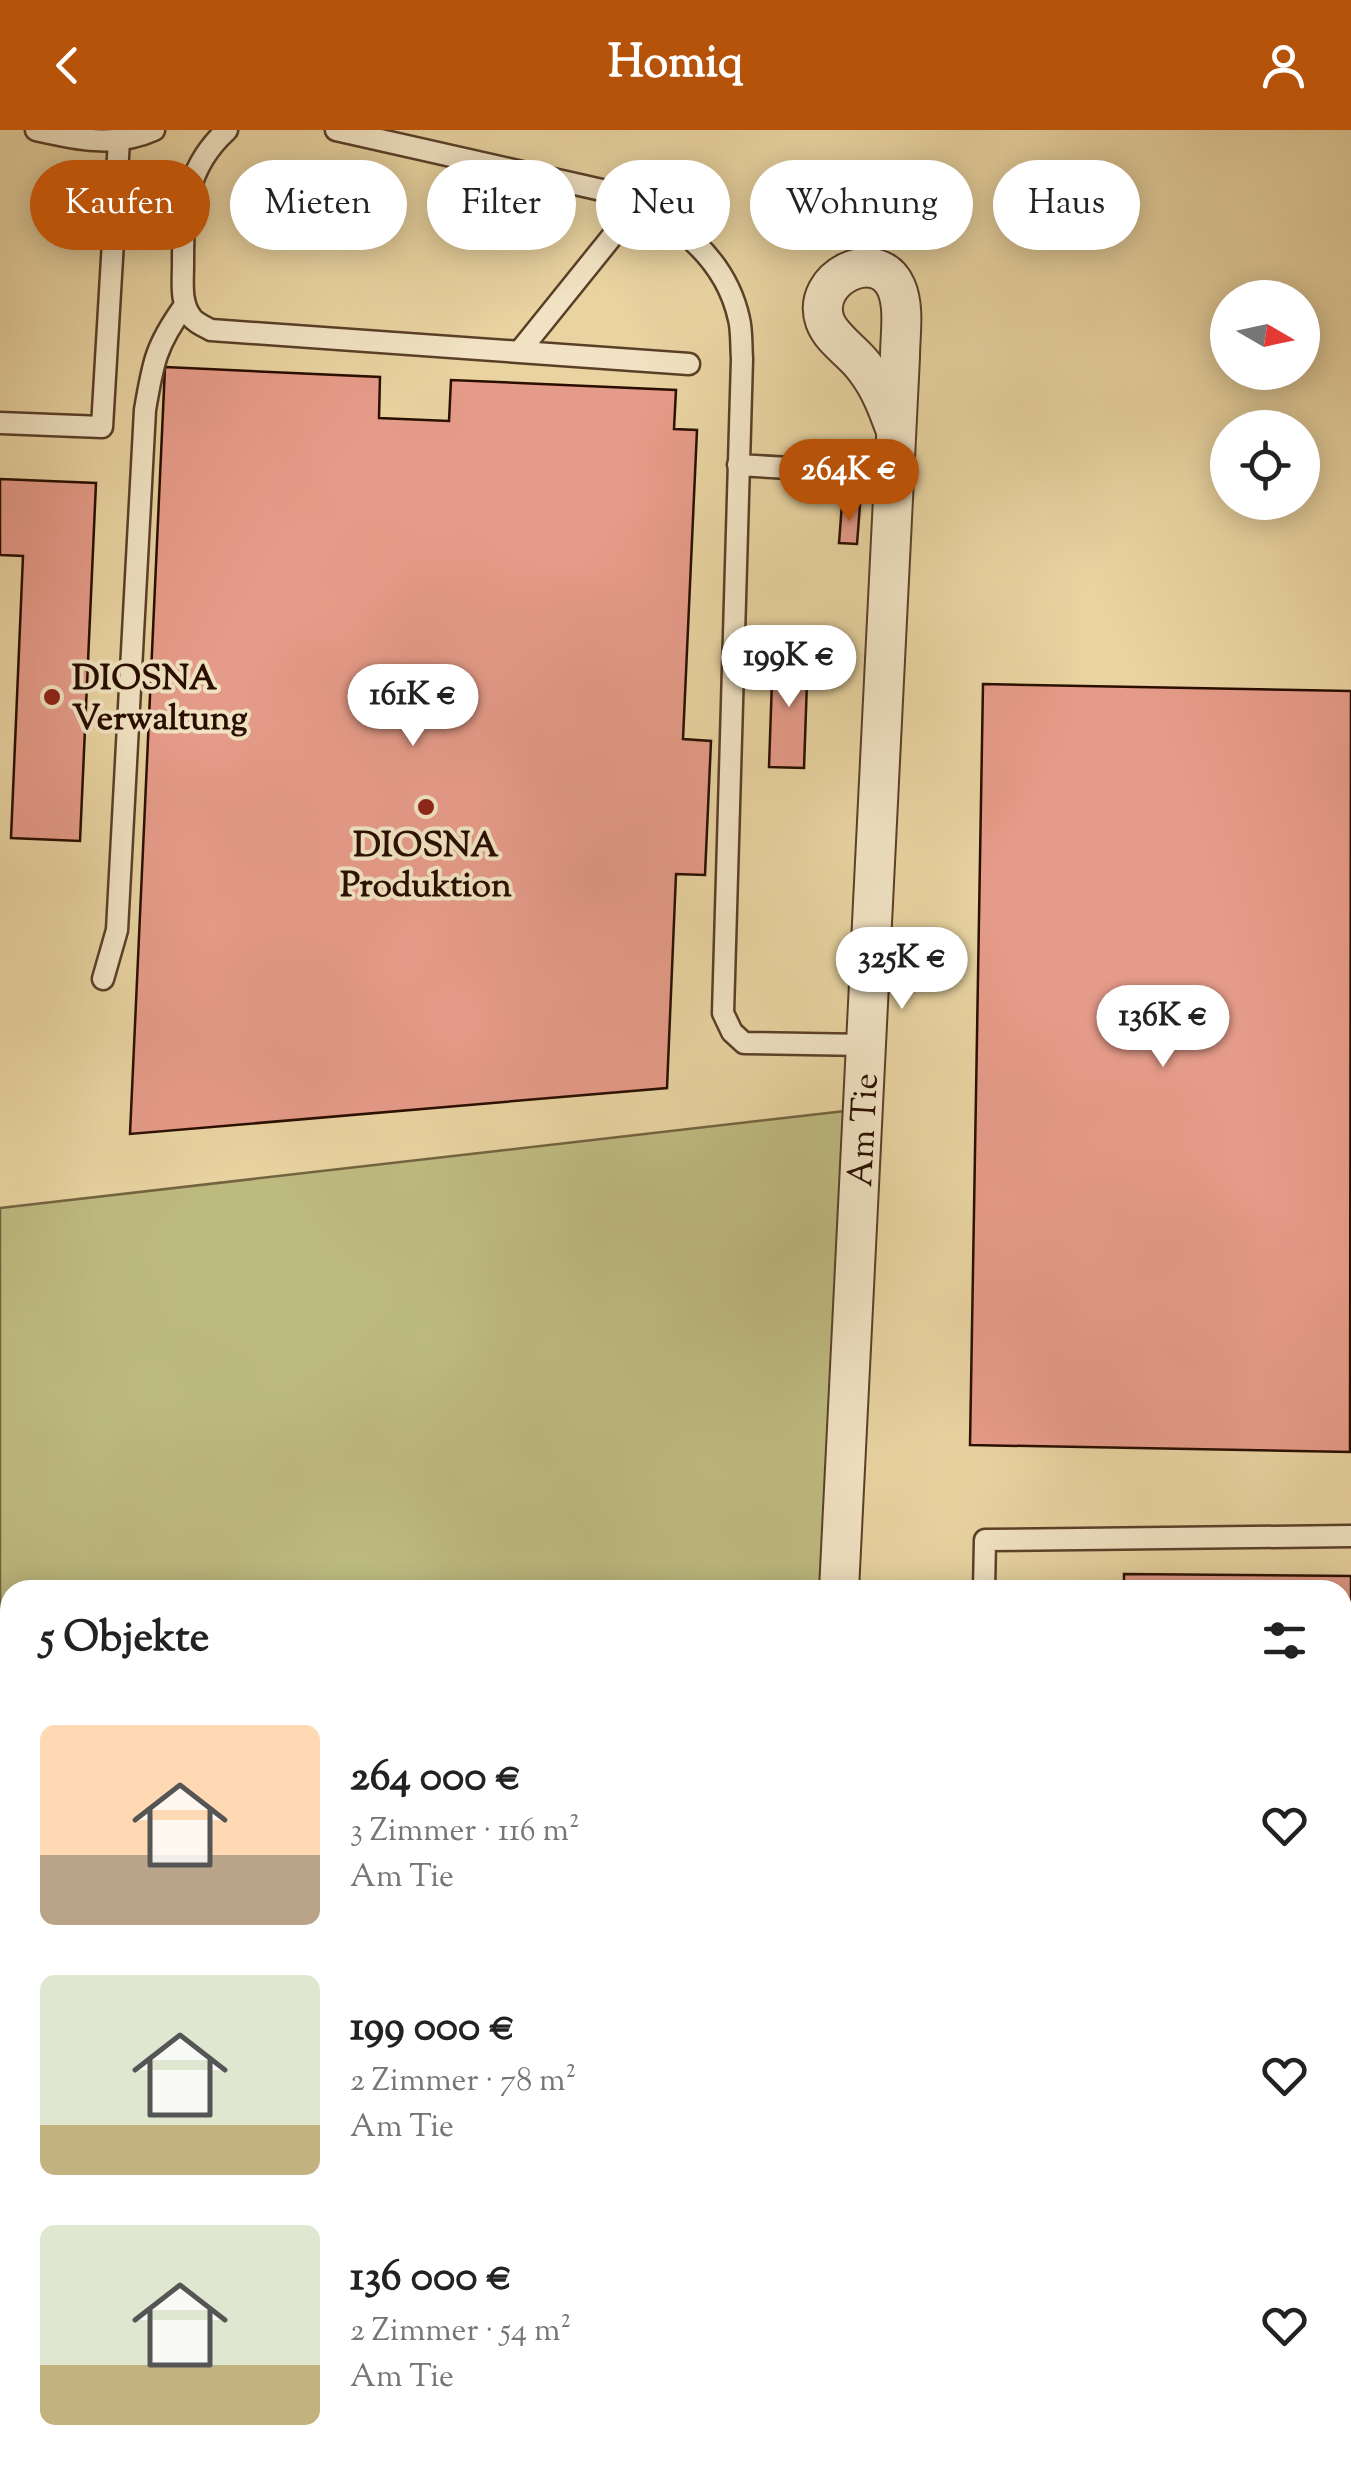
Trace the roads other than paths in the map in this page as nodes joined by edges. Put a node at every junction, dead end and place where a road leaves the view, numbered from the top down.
1 (36, 130) edge
2 (154, 130) edge
3 (227, 130) edge
4 (336, 130) edge
5 (120, 140) junction
6 (596, 188) edge
7 (600, 250) edge
8 (700, 250) edge
9 (184, 305) junction
10 (518, 352) junction
11 (689, 364) dead end
12 (0, 423) edge
13 (896, 431) dead end
14 (738, 465) junction
15 (894, 474) junction
16 (103, 979) dead end
17 (866, 1045) junction
18 (1351, 1536) edge
19 (839, 1580) edge
20 (984, 1580) edge

1 - 5 lane
2 - 5 lane
3 - 9 lane
4 - 6 lane
5 - 12 lane
7 - 10 lane
8 - 14 lane
9 - 10 lane
9 - 16 lane
10 - 11 lane
13 - 15 street, Am Tie
14 - 15 lane
14 - 17 lane
15 - 17 street, Am Tie
17 - 19 street, Am Tie
18 - 20 lane

